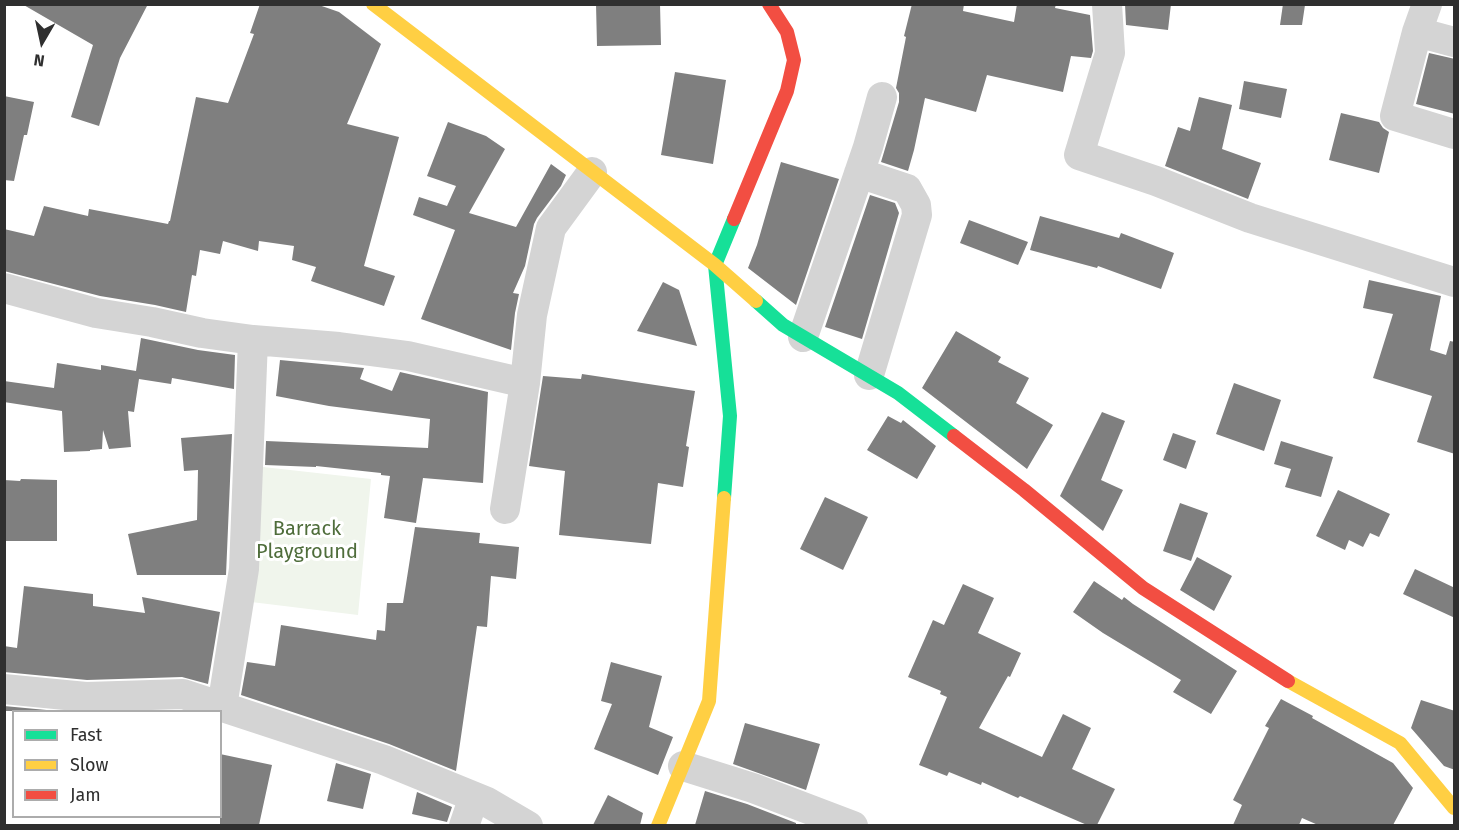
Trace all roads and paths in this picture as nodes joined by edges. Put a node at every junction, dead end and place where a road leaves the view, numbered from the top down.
1 (373, 4) edge
2 (1107, 4) edge
3 (775, 6) edge
4 (1422, 18) edge
5 (1455, 42) edge
6 (882, 97) dead end
7 (1455, 134) edge
8 (592, 172) junction
9 (859, 173) junction
10 (715, 265) junction
11 (1455, 282) edge
12 (4, 288) edge
13 (803, 337) junction
14 (253, 340) junction
15 (869, 375) junction
16 (525, 383) junction
17 (505, 509) dead end
18 (4, 689) edge
19 (222, 707) junction
20 (683, 766) junction
21 (474, 797) junction
22 (1455, 808) edge
23 (464, 825) edge
24 (528, 825) edge
25 (658, 825) edge
26 (853, 825) edge

1 - 8 main road
2 - 11 street
3 - 10 main road
4 - 5 street
4 - 7 street
6 - 9 street
8 - 10 main road
8 - 16 street
9 - 13 street
9 - 15 street
10 - 13 main road
10 - 20 main road
12 - 14 street
13 - 15 main road
14 - 16 street
14 - 19 street
15 - 22 main road
16 - 17 street
18 - 19 street
19 - 21 street
20 - 25 main road
20 - 26 street
21 - 23 street
21 - 24 street

